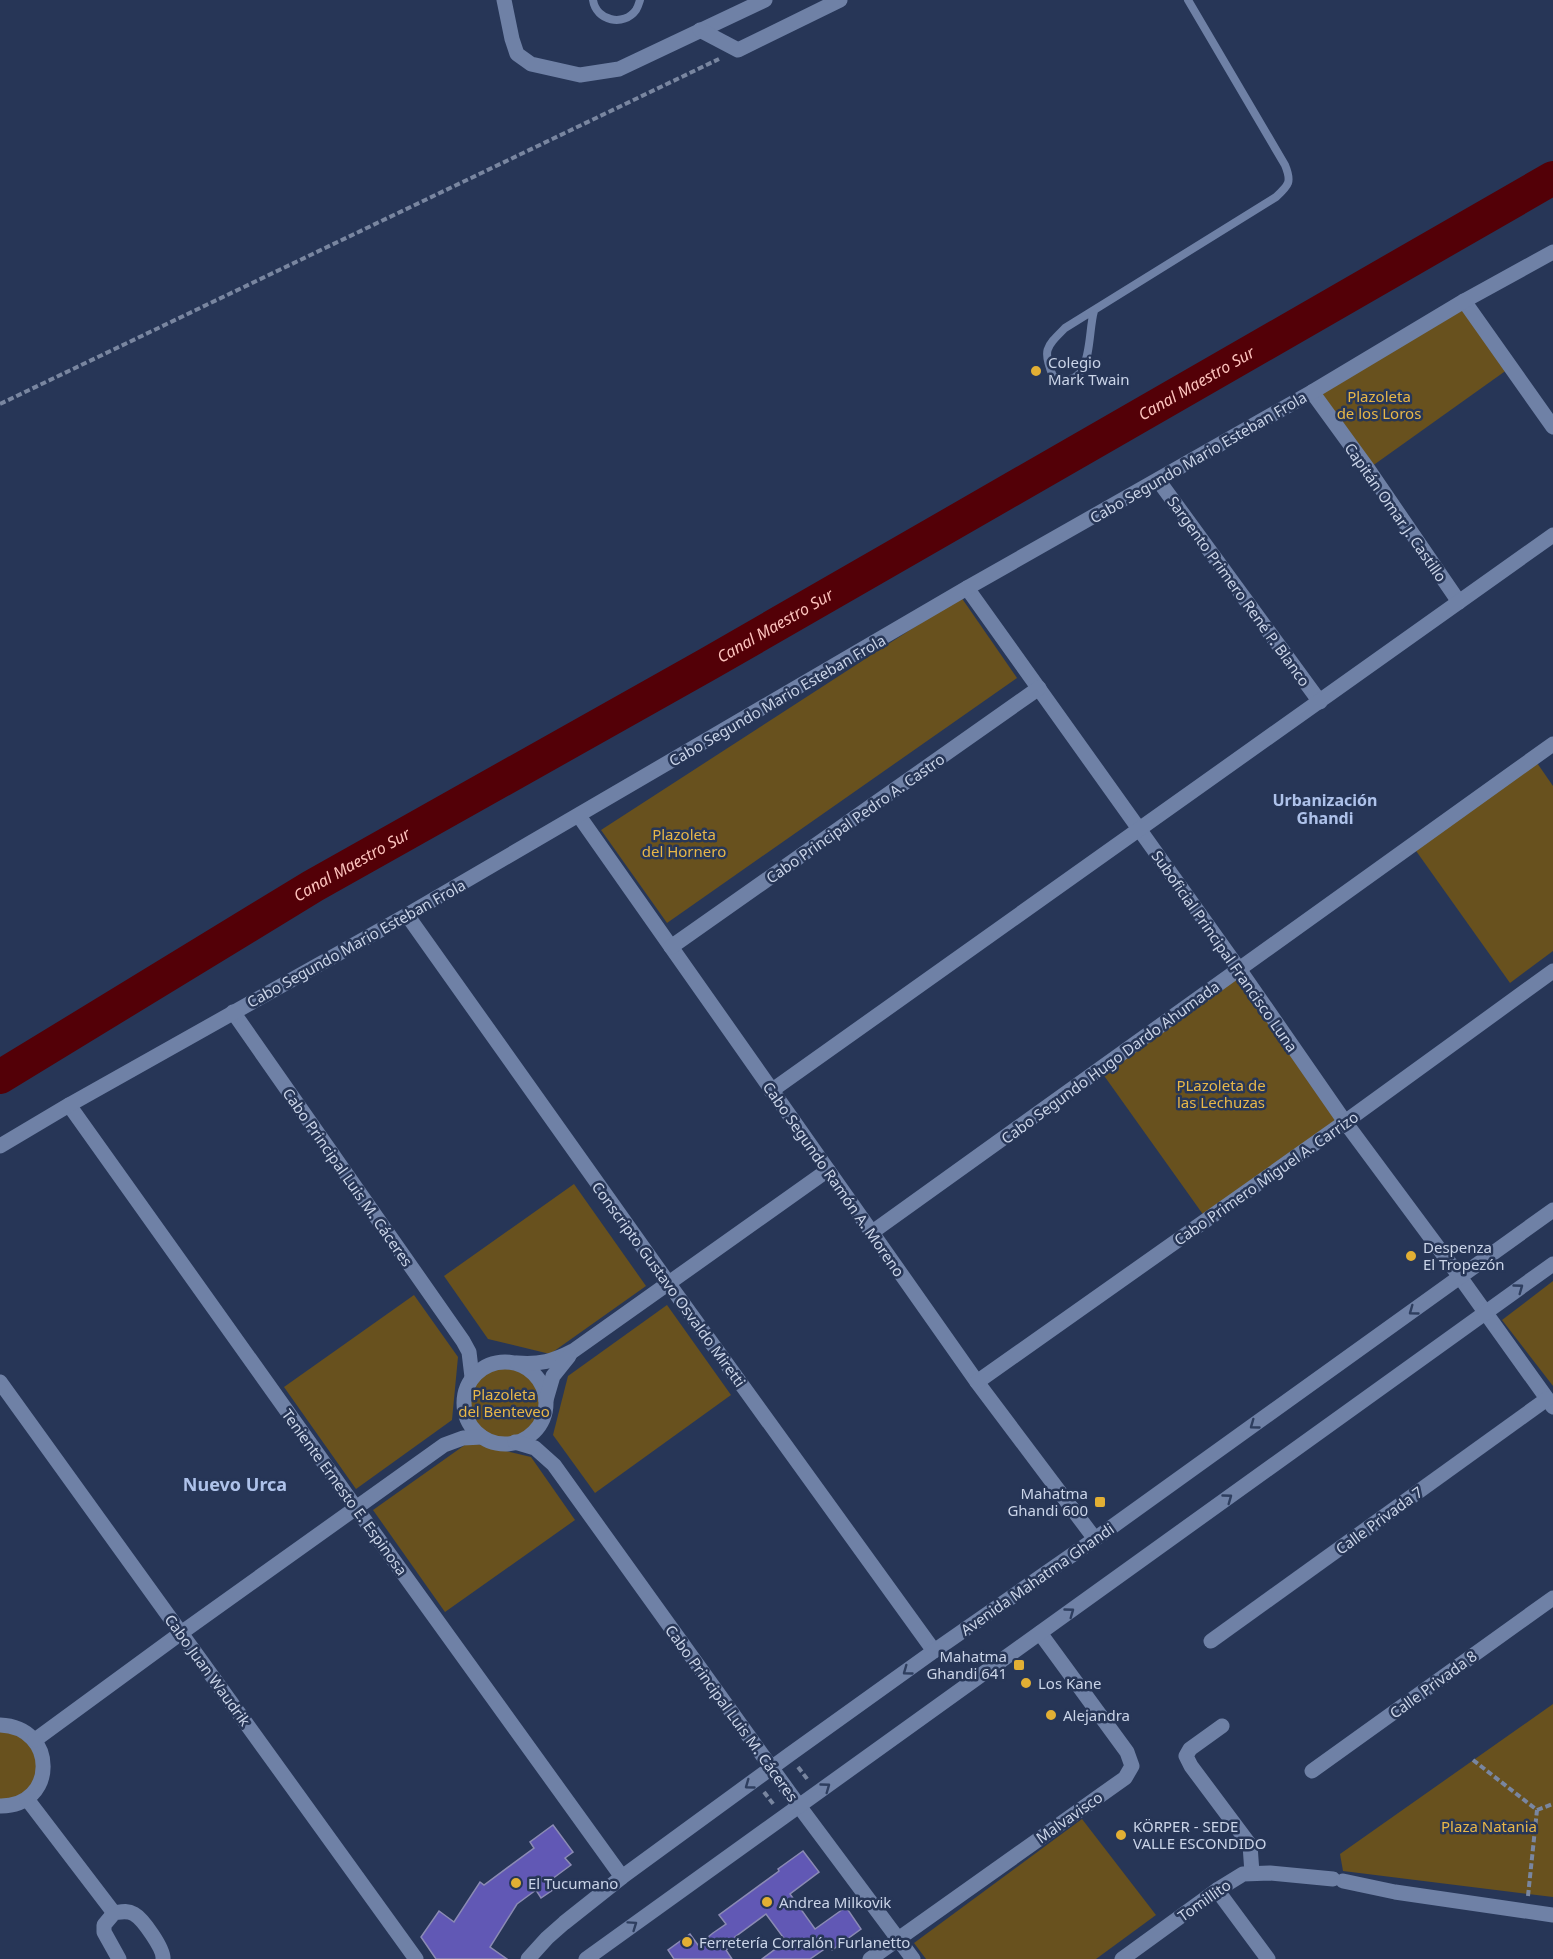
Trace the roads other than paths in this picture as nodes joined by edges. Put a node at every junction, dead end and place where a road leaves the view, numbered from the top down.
1 (504, 0) edge
2 (593, 0) edge
3 (640, 0) edge
4 (765, 0) edge
5 (840, 0) edge
6 (1188, 0) edge
7 (700, 30) junction
8 (1553, 252) edge
9 (1464, 301) junction
10 (1094, 311) junction
11 (1312, 392) junction
12 (1553, 427) edge
13 (1158, 480) junction
14 (1553, 535) edge
15 (967, 588) junction
16 (1459, 602) junction
17 (1039, 688) junction
18 (1320, 702) junction
19 (1553, 744) edge
20 (579, 816) junction
21 (1139, 830) junction
22 (406, 915) junction
23 (671, 947) junction
24 (1239, 969) junction
25 (1553, 971) edge
26 (233, 1012) junction
27 (771, 1091) junction
28 (69, 1105) junction
29 (1345, 1122) junction
30 (0, 1146) edge
31 (828, 1170) junction
32 (1553, 1210) edge
33 (871, 1233) junction
34 (1553, 1264) edge
35 (1460, 1277) junction
36 (669, 1284) junction
37 (1486, 1312) junction
38 (463, 1341) junction
39 (573, 1351) junction
40 (512, 1362) junction
41 (472, 1377) junction
42 (0, 1382) edge
43 (977, 1382) junction
44 (546, 1400) junction
45 (1550, 1403) edge
46 (464, 1408) junction
47 (542, 1419) junction
48 (482, 1437) junction
49 (515, 1442) junction
50 (444, 1445) junction
51 (554, 1465) junction
52 (356, 1508) junction
53 (1095, 1539) junction
54 (1553, 1598) edge
55 (181, 1633) junction
56 (1040, 1633) junction
57 (1211, 1641) dead end
58 (934, 1651) junction
59 (0, 1725) edge
60 (1222, 1726) dead end
61 (35, 1740) junction
62 (772, 1768) junction
63 (1312, 1771) dead end
64 (27, 1799) junction
65 (0, 1806) edge
66 (799, 1806) junction
67 (1252, 1873) junction
68 (622, 1877) junction
69 (1217, 1890) junction
70 (114, 1913) junction
71 (1553, 1915) edge
72 (898, 1939) junction
73 (119, 1959) edge
74 (163, 1959) edge
75 (416, 1959) edge
76 (528, 1959) edge
77 (586, 1959) edge
78 (870, 1959) edge
79 (913, 1959) edge
80 (1122, 1959) edge
81 (1268, 1959) edge

1 - 7 street
2 - 3 lane
4 - 7 street
5 - 7 street
6 - 10 lane
8 - 9 street, Cabo Segundo Mario Esteban Frola
9 - 11 street, Cabo Segundo Mario Esteban Frola
9 - 12 street
10 - 10 lane
11 - 13 street, Cabo Segundo Mario Esteban Frola
11 - 16 street, Capitán Omar J. Castillo
13 - 15 street, Cabo Segundo Mario Esteban Frola
13 - 18 street, Sargento Primero René P. Blanco
14 - 16 street
15 - 17 street, Suboficial Principal Francisco Luna
15 - 20 street, Cabo Segundo Mario Esteban Frola
16 - 18 street
17 - 21 street, Suboficial Principal Francisco Luna
17 - 23 street, Cabo Principal Pedro A. Castro
18 - 21 street
19 - 24 street, Cabo Segundo Hugo Dardo Ahumada
20 - 22 street, Cabo Segundo Mario Esteban Frola
20 - 23 street, Cabo Segundo Ramón A. Moreno
21 - 24 street, Suboficial Principal Francisco Luna
21 - 27 street
22 - 26 street, Cabo Segundo Mario Esteban Frola
22 - 36 street, Conscripto Gustavo Osvaldo Miretti
23 - 27 street, Cabo Segundo Ramón A. Moreno
24 - 29 street, Suboficial Principal Francisco Luna
24 - 33 street, Cabo Segundo Hugo Dardo Ahumada
25 - 29 street, Cabo Primero Miguel A. Carrizo
26 - 28 street, Cabo Segundo Mario Esteban Frola
26 - 38 street, Cabo Principal Luis M. Cáceres
27 - 31 street, Cabo Segundo Ramón A. Moreno
28 - 30 street, Cabo Segundo Mario Esteban Frola
28 - 52 street, Teniente Ernesto E. Espinosa
29 - 35 street, Suboficial Principal Francisco Luna
29 - 43 street, Cabo Primero Miguel A. Carrizo
31 - 33 street, Cabo Segundo Ramón A. Moreno
31 - 36 street
32 - 35 street, Avenida Mahatma Ghandi
33 - 43 street, Cabo Segundo Ramón A. Moreno
37 -> 34 street
35 - 37 street, Suboficial Principal Francisco Luna
35 -> 53 street, Avenida Mahatma Ghandi
36 - 39 street
36 - 58 street, Conscripto Gustavo Osvaldo Miretti
37 - 45 street, Suboficial Principal Francisco Luna
56 -> 37 street
38 - 40 street, Cabo Principal Luis M. Cáceres
38 - 41 street, Cabo Principal Luis M. Cáceres
39 - 40 street
39 - 44 street
40 - 41 street
40 - 44 street
41 - 46 street
42 - 55 street, Cabo Juan Waudrik
43 - 53 street, Cabo Segundo Ramón A. Moreno
44 - 47 street
45 - 57 street, Calle Privada 7
46 - 48 street
46 - 50 street
47 - 49 street
47 - 51 street, Cabo Principal Luis M. Cáceres
48 - 49 street
48 - 50 street
49 - 51 street, Cabo Principal Luis M. Cáceres
50 - 52 street
51 - 62 street, Cabo Principal Luis M. Cáceres
52 - 55 street
52 - 68 street, Teniente Ernesto E. Espinosa
53 - 58 street, Avenida Mahatma Ghandi
54 - 63 street, Calle Privada 8
55 - 61 street
55 - 75 street, Cabo Juan Waudrik
66 -> 56 street
56 - 72 street, Malvavisco
58 -> 62 street, Avenida Mahatma Ghandi
59 - 61 street
60 - 67 street
61 - 64 street
62 - 66 street, Cabo Principal Luis M. Cáceres
62 -> 68 street, Avenida Mahatma Ghandi
64 - 65 street
64 - 70 street
66 - 72 street, Cabo Principal Luis M. Cáceres
77 -> 66 street
67 - 69 street, Tomillito
67 - 71 street, Tomillito
68 - 76 street, Avenida Mahatma Ghandi
69 - 80 street, Tomillito
69 - 81 street
70 - 73 street
70 - 74 street
72 - 78 street, Malvavisco
72 - 79 street, Cabo Principal Luis M. Cáceres

